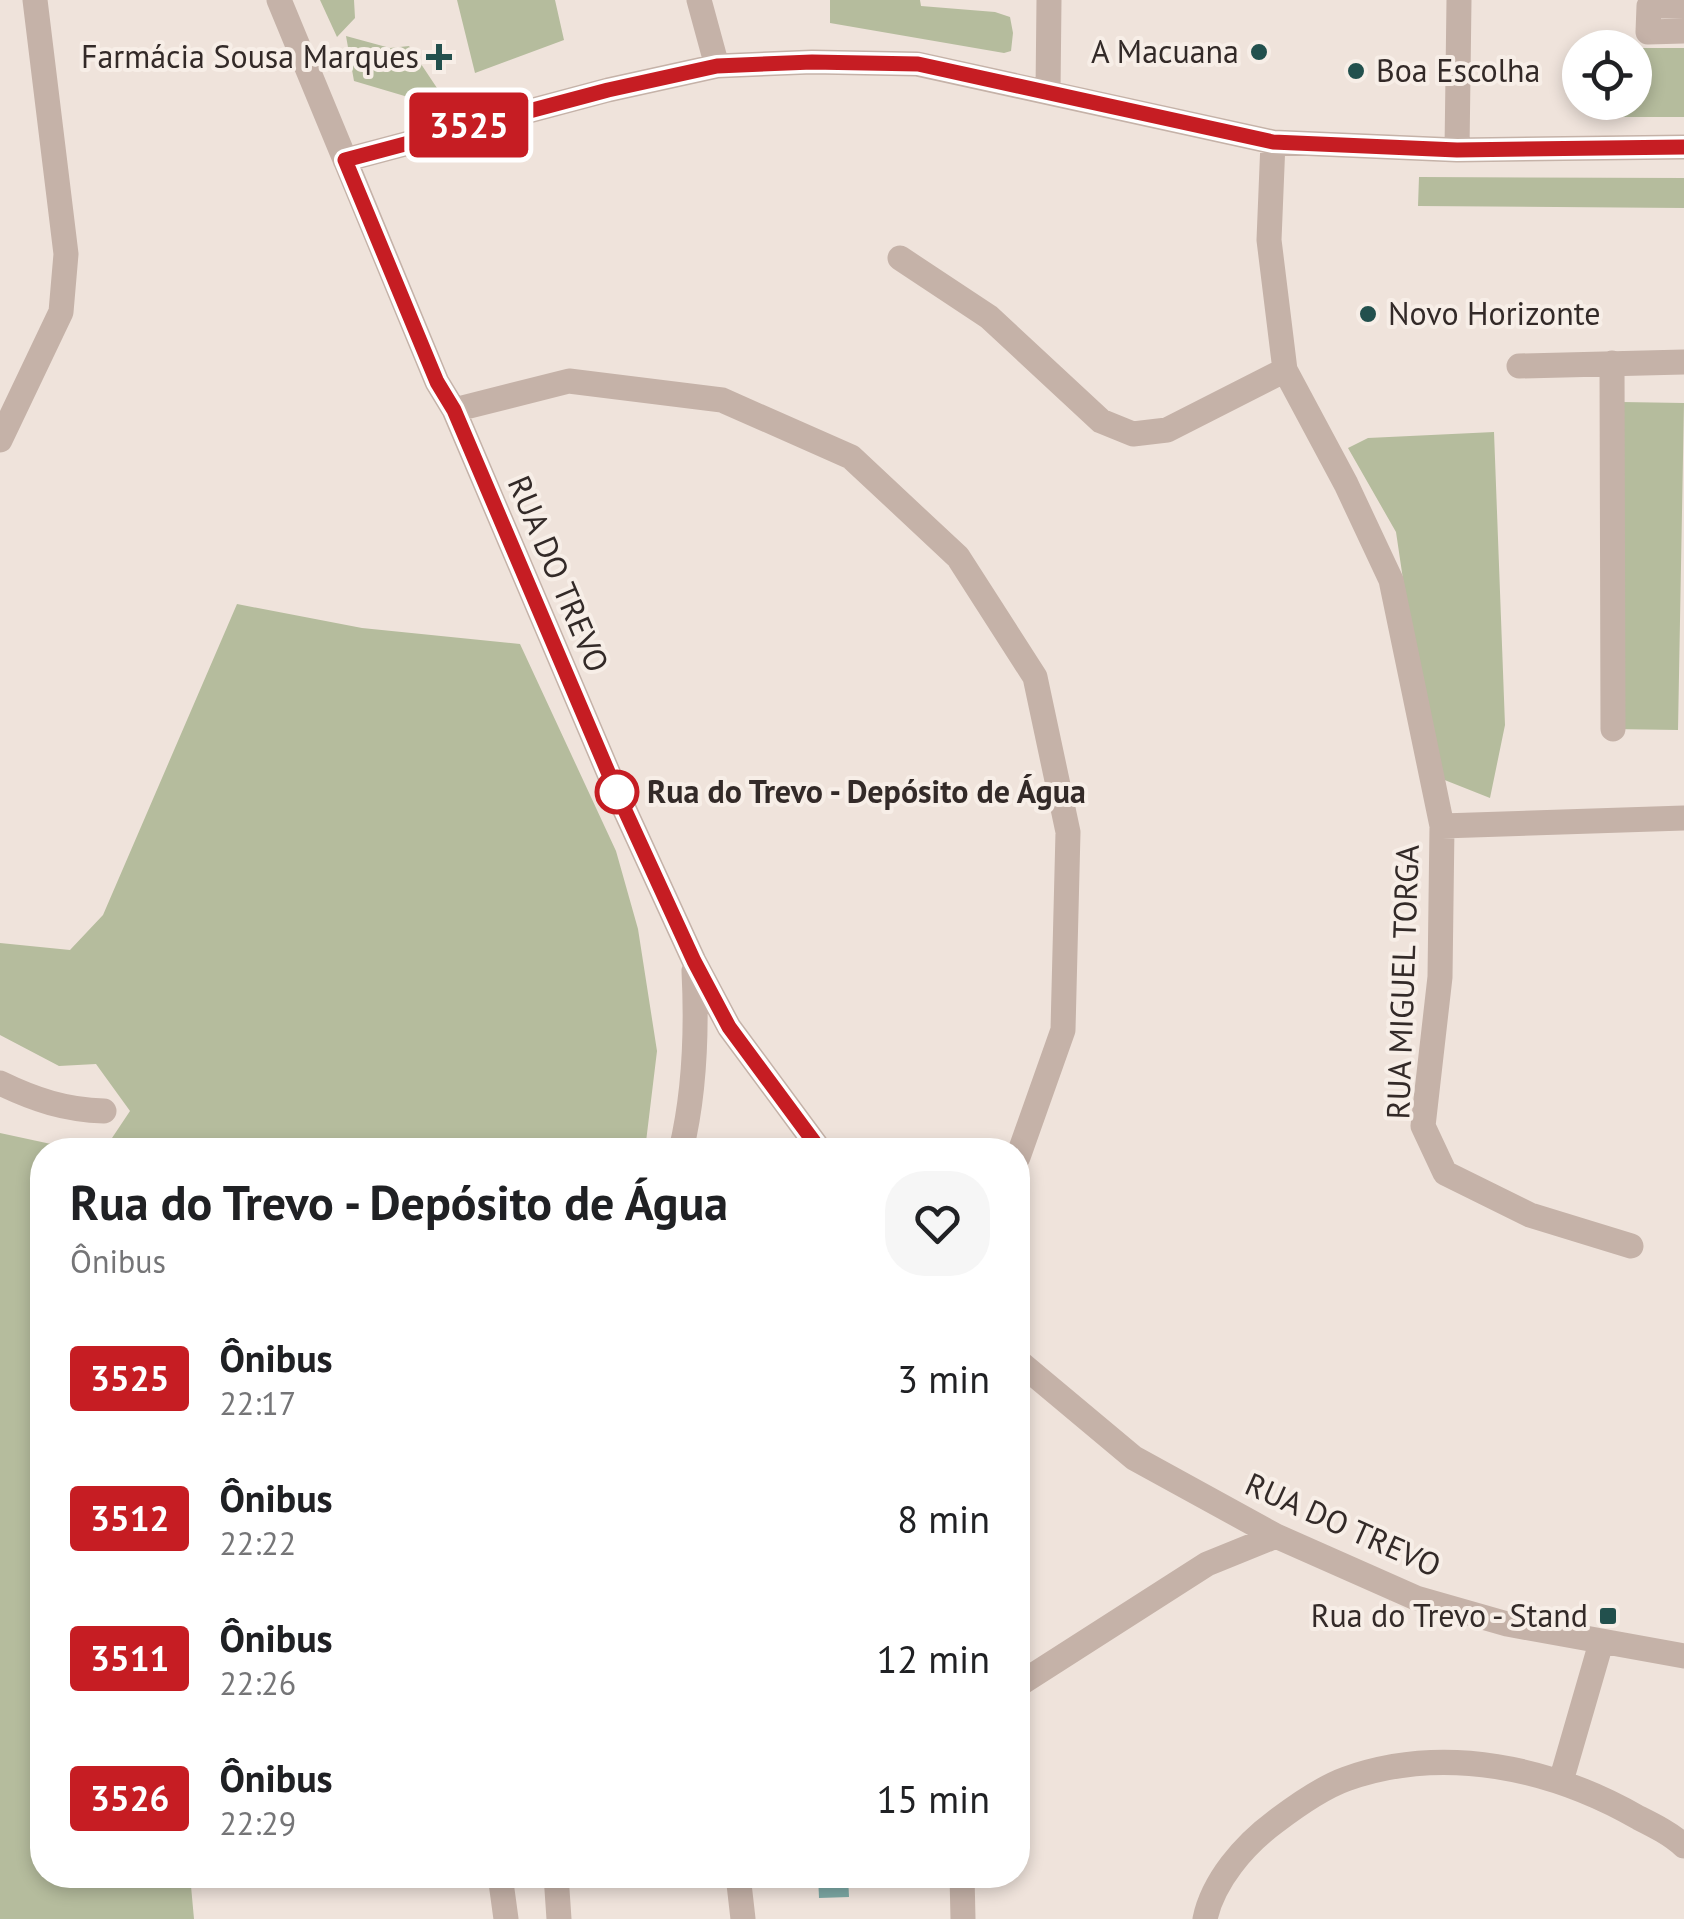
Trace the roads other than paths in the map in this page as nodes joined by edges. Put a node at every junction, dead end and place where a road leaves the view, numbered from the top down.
1 (35, 0) edge
2 (279, 0) edge
3 (699, 0) edge
4 (1049, 0) edge
5 (1459, 0) edge
6 (1684, 6) edge
7 (1684, 31) edge
8 (717, 66) junction
9 (1048, 92) junction
10 (1273, 142) junction
11 (1684, 148) edge
12 (1457, 150) junction
13 (345, 160) junction
14 (900, 258) dead end
15 (1684, 362) edge
16 (1612, 364) junction
17 (1519, 366) dead end
18 (1284, 370) junction
19 (454, 410) junction
20 (0, 440) edge
21 (1613, 728) dead end
22 (1684, 818) edge
23 (1442, 826) junction
24 (694, 961) junction
25 (0, 1083) edge
26 (104, 1111) dead end
27 (683, 1138) edge
28 (811, 1138) edge
29 (1025, 1138) edge
30 (1630, 1246) dead end
31 (1030, 1371) edge
32 (1276, 1536) junction
33 (1600, 1643) junction
34 (1684, 1656) edge
35 (1030, 1676) edge
36 (1561, 1781) junction
37 (1684, 1846) edge
38 (500, 1888) edge
39 (557, 1888) edge
40 (739, 1888) edge
41 (962, 1888) edge
42 (499, 1918) edge
43 (559, 1919) edge
44 (743, 1919) edge
45 (963, 1919) edge
46 (1205, 1919) edge

1 - 20 street
2 - 13 street, RUA DO TREVO
3 - 8 street
4 - 9 street
5 - 12 street
6 - 7 street
8 - 9 street
8 - 13 street
9 - 10 street
10 - 12 street
10 - 18 street, RUA MIGUEL TORGA
11 - 12 street
13 - 19 street, RUA DO TREVO
14 - 18 street
15 - 16 street
16 - 17 street
16 - 21 street
18 - 23 street, RUA MIGUEL TORGA
19 - 24 street, RUA DO TREVO
19 - 29 street
22 - 23 street
23 - 30 street, RUA MIGUEL TORGA
24 - 27 street
24 - 28 street, RUA DO TREVO
25 - 26 street
31 - 32 street, RUA DO TREVO
32 - 33 street, RUA DO TREVO
32 - 35 street
33 - 34 street, RUA DO TREVO
33 - 36 street
36 - 37 street
36 - 46 street
38 - 42 street
39 - 43 street
40 - 44 street
41 - 45 street

